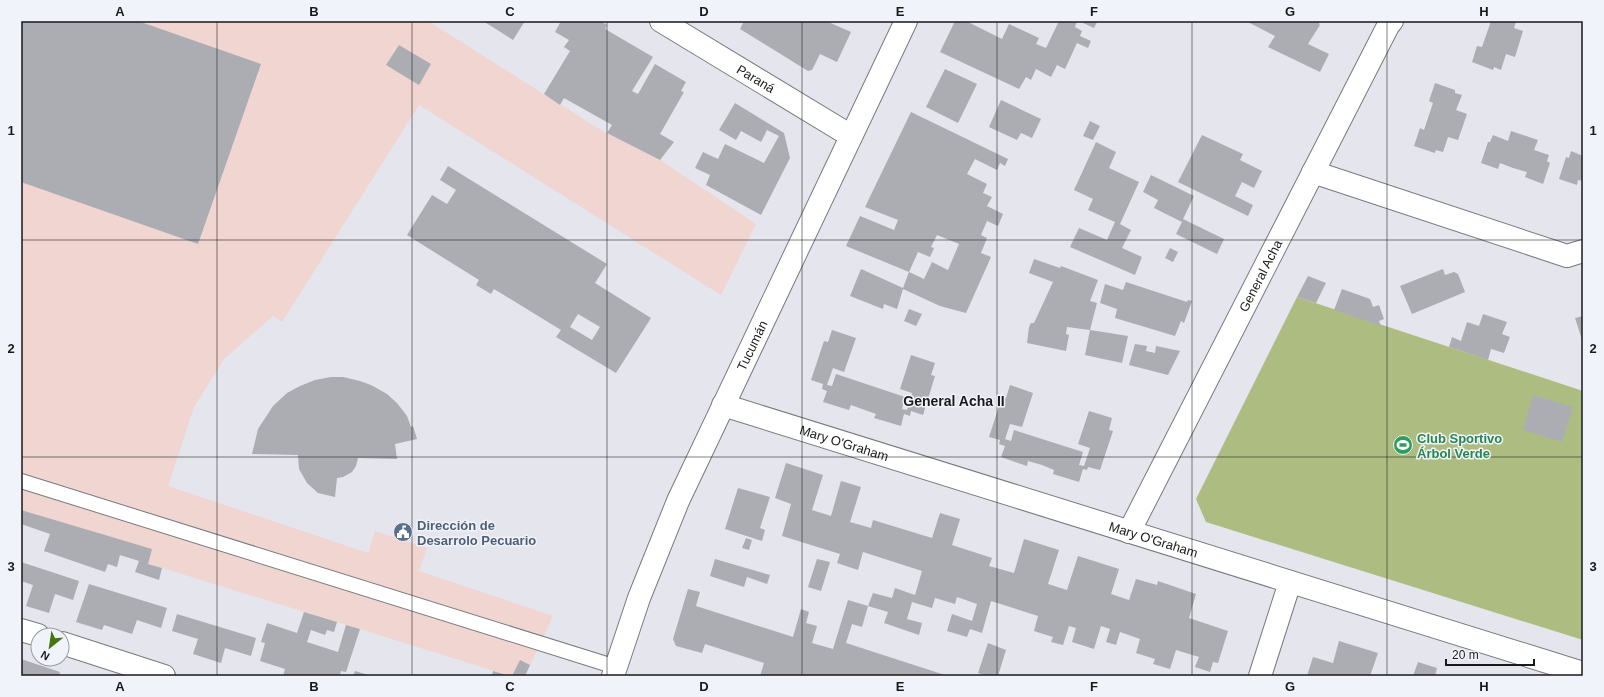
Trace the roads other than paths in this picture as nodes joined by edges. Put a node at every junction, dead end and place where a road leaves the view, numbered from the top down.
1 (661, 21) edge
2 (906, 21) edge
3 (1392, 21) edge
4 (851, 136) junction
5 (1313, 172) junction
6 (1583, 251) edge
7 (723, 405) junction
8 (21, 481) edge
9 (1129, 532) junction
10 (1290, 582) junction
11 (70, 646) edge
12 (616, 673) edge
13 (1583, 673) edge
14 (164, 676) edge
15 (1260, 676) edge

1 - 4 street, Paraná
2 - 4 street, Tucumán
3 - 5 street, General Acha
4 - 7 street, Tucumán
5 - 6 street
5 - 9 street, General Acha
7 - 9 street, Mary O'Graham
7 - 12 street, Tucumán
8 - 12 lane
9 - 10 street, Mary O'Graham
10 - 13 street, Mary O'Graham
10 - 15 street
11 - 14 street

